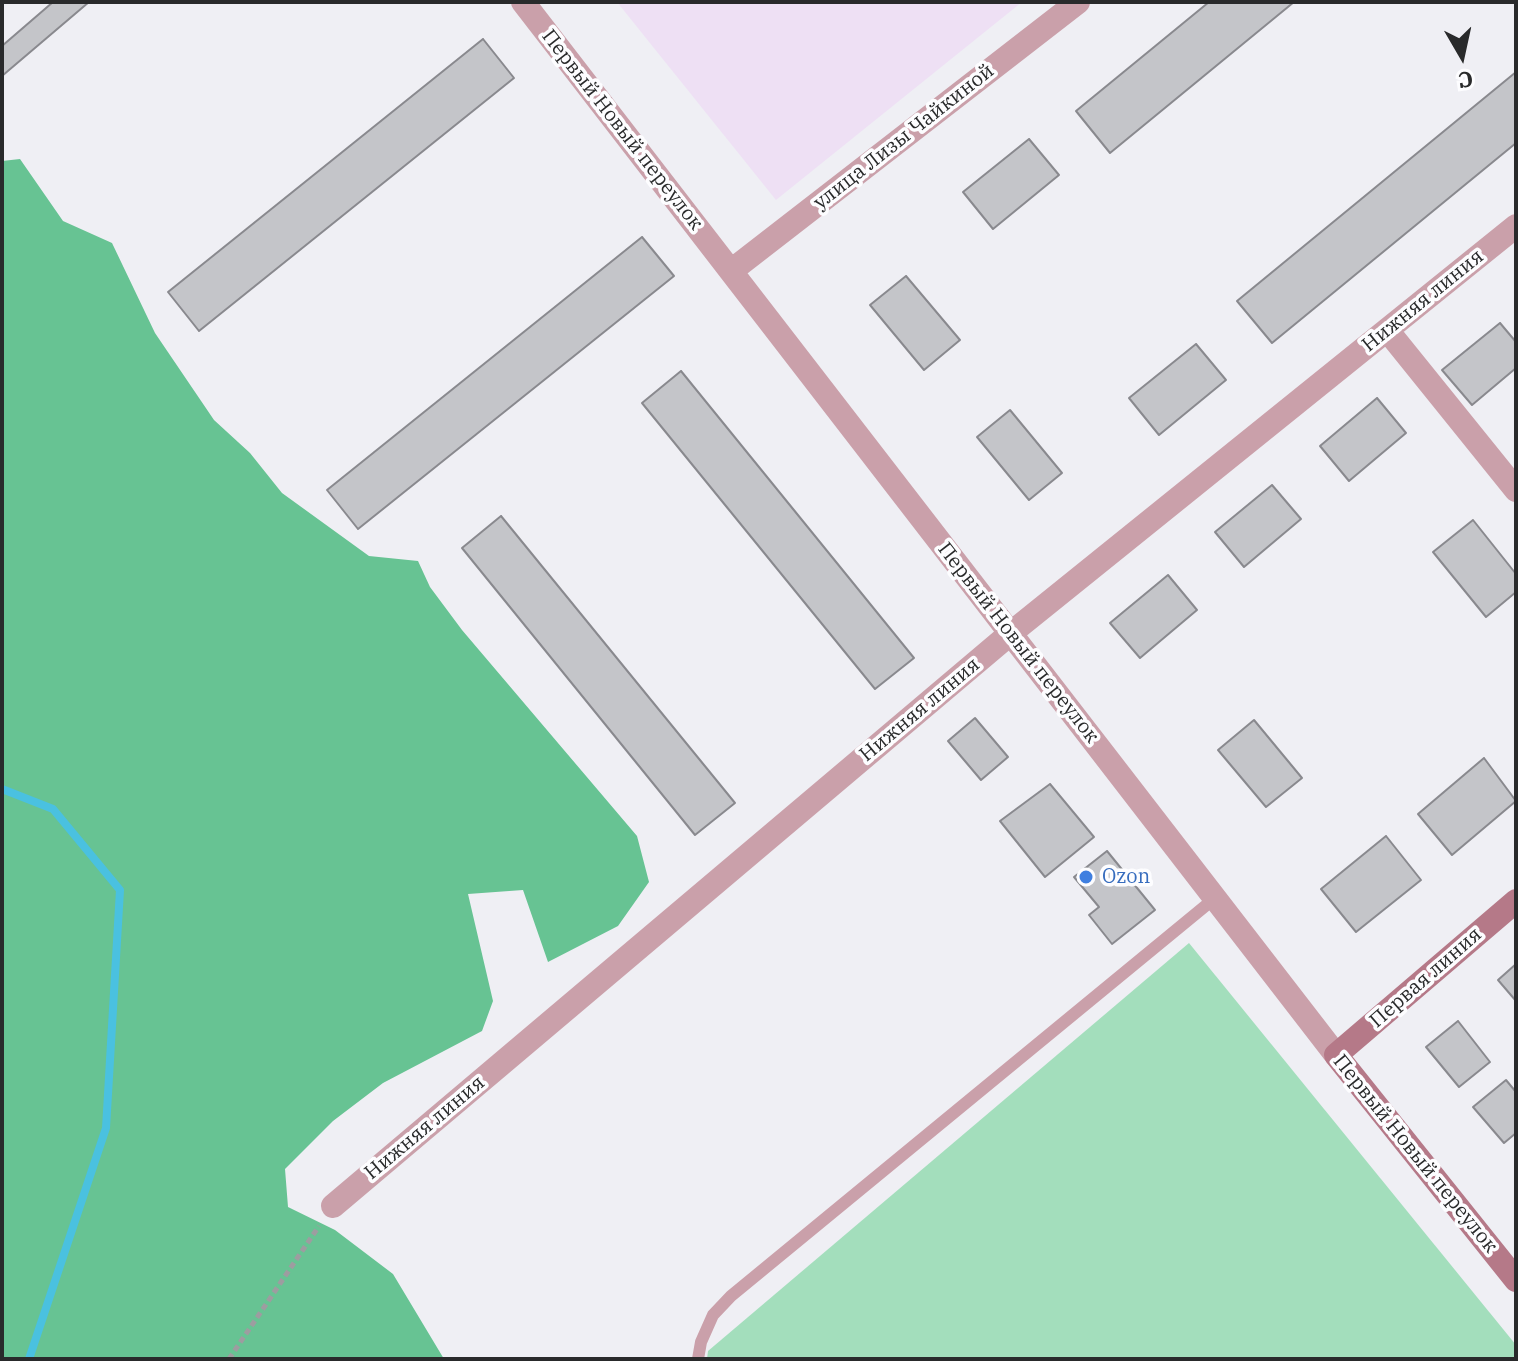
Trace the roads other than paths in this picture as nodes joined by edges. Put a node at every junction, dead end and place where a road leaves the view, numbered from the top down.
1 (523, 2) edge
2 (1078, 2) edge
3 (1516, 226) edge
4 (731, 271) junction
5 (1387, 330) junction
6 (1516, 490) edge
7 (1011, 633) junction
8 (1215, 898) junction
9 (1516, 901) edge
10 (1336, 1055) junction
11 (333, 1206) road end
12 (1516, 1280) edge
13 (698, 1359) edge

1 - 4 street, Первый Новый переулок
2 - 4 street, улица Лизы Чайкиной
3 - 5 street, Нижняя линия
4 - 7 street, Первый Новый переулок
5 - 6 street
5 - 7 street, Нижняя линия
7 - 8 street, Первый Новый переулок
7 - 11 street, Нижняя линия
8 - 10 street, Первый Новый переулок
8 - 13 lane
9 - 10 main road, Первая линия
10 - 12 main road, Первый Новый переулок

